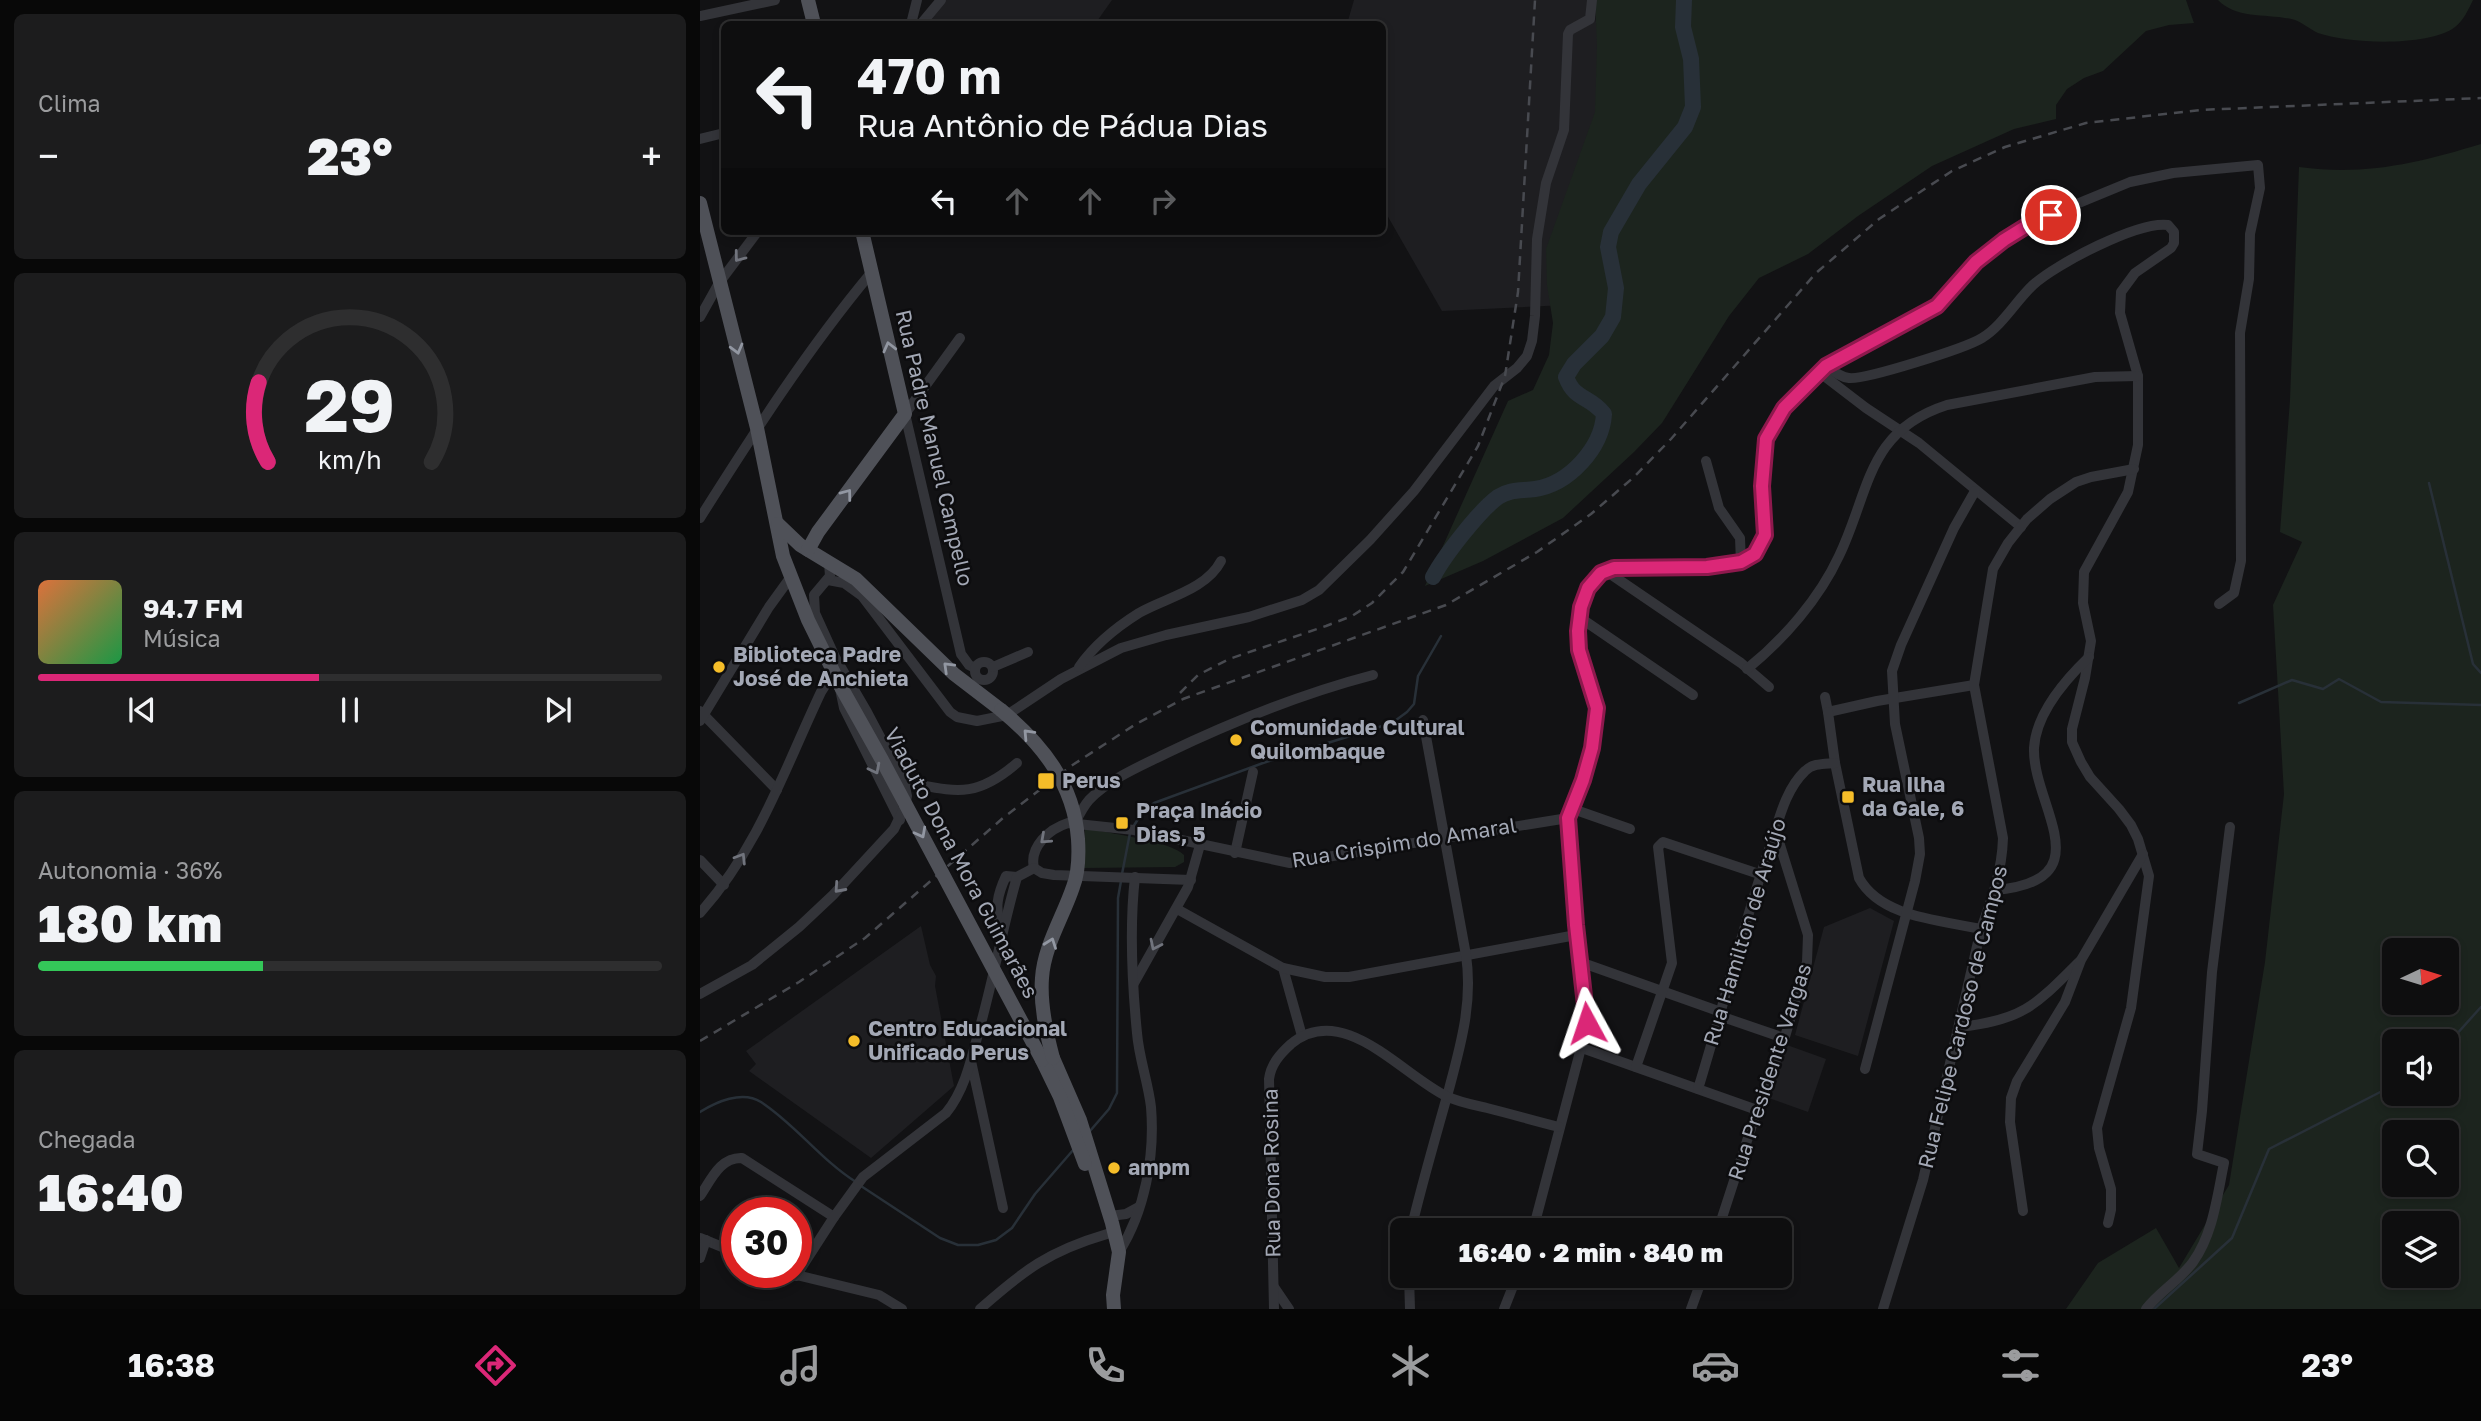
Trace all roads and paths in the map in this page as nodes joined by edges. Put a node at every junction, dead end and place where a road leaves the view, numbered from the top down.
1 (775, 0) edge
2 (808, 0) edge
3 (917, 0) edge
4 (941, 0) edge
5 (1592, 0) edge
6 (700, 16) edge
7 (813, 21) edge
8 (912, 21) edge
9 (924, 21) edge
10 (721, 134) edge
11 (700, 139) edge
12 (700, 203) edge
13 (755, 235) edge
14 (863, 235) edge
15 (871, 273) junction
16 (719, 283) junction
17 (700, 317) edge
18 (960, 338) dead end
19 (1823, 369) junction
20 (2138, 376) junction
21 (905, 414) junction
22 (757, 428) junction
23 (1900, 430) junction
24 (1706, 460) dead end
25 (2134, 469) junction
26 (1975, 491) junction
27 (700, 518) edge
28 (778, 524) junction
29 (2021, 527) junction
30 (808, 550) junction
31 (1221, 561) dead end
32 (1741, 562) junction
33 (829, 563) junction
34 (1606, 571) junction
35 (790, 578) junction
36 (828, 580) junction
37 (2219, 604) dead end
38 (1579, 617) junction
39 (1028, 652) dead end
40 (2089, 657) junction
41 (1747, 669) junction
42 (1078, 670) junction
43 (1373, 675) dead end
44 (838, 682) junction
45 (1974, 685) junction
46 (1769, 687) dead end
47 (1693, 695) dead end
48 (1825, 696) dead end
49 (1892, 699) junction
50 (1828, 712) junction
51 (701, 716) edge
52 (1423, 720) dead end
53 (1017, 763) dead end
54 (1835, 764) junction
55 (1253, 772) dead end
56 (904, 782) junction
57 (777, 790) junction
58 (1570, 814) junction
59 (900, 820) junction
60 (1074, 823) junction
61 (2230, 827) dead end
62 (1630, 830) dead end
63 (1774, 834) junction
64 (1444, 839) junction
65 (1200, 845) junction
66 (1235, 853) junction
67 (2143, 855) junction
68 (700, 860) edge
69 (1034, 868) junction
70 (1759, 874) junction
71 (1133, 877) junction
72 (1191, 880) junction
73 (724, 885) junction
74 (1996, 890) junction
75 (1177, 909) junction
76 (1907, 912) junction
77 (700, 913) edge
78 (1981, 929) junction
79 (1577, 935) junction
80 (1466, 956) junction
81 (2081, 960) junction
82 (1580, 962) junction
83 (1283, 968) junction
84 (995, 972) junction
85 (1135, 983) junction
86 (1664, 991) junction
87 (700, 994) edge
88 (1721, 1014) junction
89 (1959, 1027) junction
90 (1302, 1036) junction
91 (1784, 1038) junction
92 (1582, 1048) junction
93 (1048, 1059) junction
94 (971, 1061) junction
95 (1636, 1067) junction
96 (1865, 1069) dead end
97 (1698, 1089) junction
98 (1447, 1096) junction
99 (1757, 1111) junction
100 (1559, 1127) junction
101 (1085, 1152) junction
102 (700, 1196) edge
103 (1003, 1208) dead end
104 (1139, 1208) junction
105 (2022, 1211) dead end
106 (834, 1216) junction
107 (1110, 1216) junction
108 (1414, 1218) edge
109 (1536, 1218) edge
110 (1722, 1218) edge
111 (2108, 1223) dead end
112 (1110, 1233) junction
113 (703, 1239) edge
114 (721, 1246) edge
115 (812, 1251) edge
116 (1119, 1252) junction
117 (700, 1258) edge
118 (1115, 1273) junction
119 (812, 1280) edge
120 (1274, 1287) junction
121 (1409, 1288) edge
122 (1512, 1288) edge
123 (1699, 1288) edge
124 (902, 1309) edge
125 (980, 1309) edge
126 (1114, 1309) edge
127 (1274, 1309) edge
128 (1289, 1309) edge
129 (1410, 1309) edge
130 (1504, 1309) edge
131 (1691, 1309) edge
132 (1883, 1309) edge
133 (2146, 1309) edge

1 - 6 street
2 - 7 main road
3 - 8 street
4 - 9 street
5 - 42 street
10 - 11 street
12 - 16 main road, Viaduto Dona Mora Guimarães
13 -> 16 street
14 - 15 main road, Rua Padre Manuel Campello
21 -> 15 main road, Rua Padre Manuel Campello
15 - 22 street
16 - 17 street
16 -> 22 main road, Viaduto Dona Mora Guimarães
18 - 21 street
19 - 20 street
19 - 23 street
19 - 32 street
19 - 37 street
20 - 23 street
20 - 25 street
30 -> 21 main road
21 - 39 street, Rua Padre Manuel Campello
22 - 27 street
22 - 28 main road, Viaduto Dona Mora Guimarães
23 - 26 street
23 - 41 street
24 - 32 street
25 - 29 street, Rua Felipe Cardoso de Campos
25 - 40 street
26 - 29 street
26 - 49 street
28 - 30 main road
28 - 35 main road, Viaduto Dona Mora Guimarães
29 - 45 street, Rua Felipe Cardoso de Campos
30 - 33 main road
31 - 42 street
32 - 34 street
33 - 36 street
93 -> 33 main road, bridge
34 - 38 street
34 - 41 street
35 - 44 main road, Viaduto Dona Mora Guimarães
35 - 51 street
36 - 42 street
36 - 56 street
38 - 47 street
38 - 58 street
40 - 67 street
40 - 74 street
41 - 46 street
43 - 60 street
44 - 57 street
44 -> 59 street
44 -> 84 main road, Viaduto Dona Mora Guimarães, bridge
45 - 49 street
45 - 74 street, Rua Felipe Cardoso de Campos
48 - 50 street
49 - 50 street
49 - 76 street
50 - 54 street
51 - 57 street
52 - 64 street
53 - 56 street
54 - 63 street, Rua Hamilton de Araújo
54 - 76 street
55 - 66 street
56 - 59 street
73 -> 57 street
58 - 62 street
58 - 64 street, Rua Crispim do Amaral
58 - 79 street
59 -> 87 street
60 - 65 street, Rua Crispim do Amaral
60 -> 69 street
61 - 133 street
63 - 70 street, Rua Hamilton de Araújo
63 - 91 street, Rua Presidente Vargas
64 - 66 street, Rua Crispim do Amaral
64 - 80 street
65 - 66 street, Rua Crispim do Amaral
65 - 72 street
67 - 81 street
67 - 111 street
68 - 73 street
69 - 71 street
69 - 84 street
70 - 86 street
70 - 88 street, Rua Hamilton de Araújo
71 - 72 street
71 - 85 street
72 - 75 street
73 - 77 street
74 - 78 street, Rua Felipe Cardoso de Campos
75 - 83 street
75 -> 85 street
76 - 78 street
76 - 96 street
78 - 89 street, Rua Felipe Cardoso de Campos
79 - 80 street
79 - 82 street
80 - 83 street
80 - 98 street
81 - 89 street
81 - 105 street
82 - 86 street
82 - 92 street
83 - 90 street
84 - 93 main road, Viaduto Dona Mora Guimarães, bridge
84 - 94 street
85 - 104 street
86 - 88 street
86 - 95 street
88 - 91 street
88 - 97 street, Rua Hamilton de Araújo
89 - 132 street, Rua Felipe Cardoso de Campos
90 - 98 street
90 - 120 street, Rua Dona Rosina
91 - 99 street, Rua Presidente Vargas
92 - 95 street
92 - 100 street
93 - 101 main road
94 - 103 street
94 - 106 street
95 - 97 street
97 - 99 street
98 - 100 street
98 - 108 street
99 - 110 street, Rua Presidente Vargas
100 - 109 street
101 - 107 main road
101 - 112 main road
102 - 106 street
104 - 107 street
104 - 116 street
106 - 115 street
107 - 112 main road
112 - 116 main road
112 - 118 main road
112 - 125 street
113 - 114 street
113 - 117 street
116 - 118 main road
118 - 126 main road
119 - 124 street
120 - 127 street, Rua Dona Rosina
120 - 128 street
121 - 129 street
122 - 130 street
123 - 131 street

